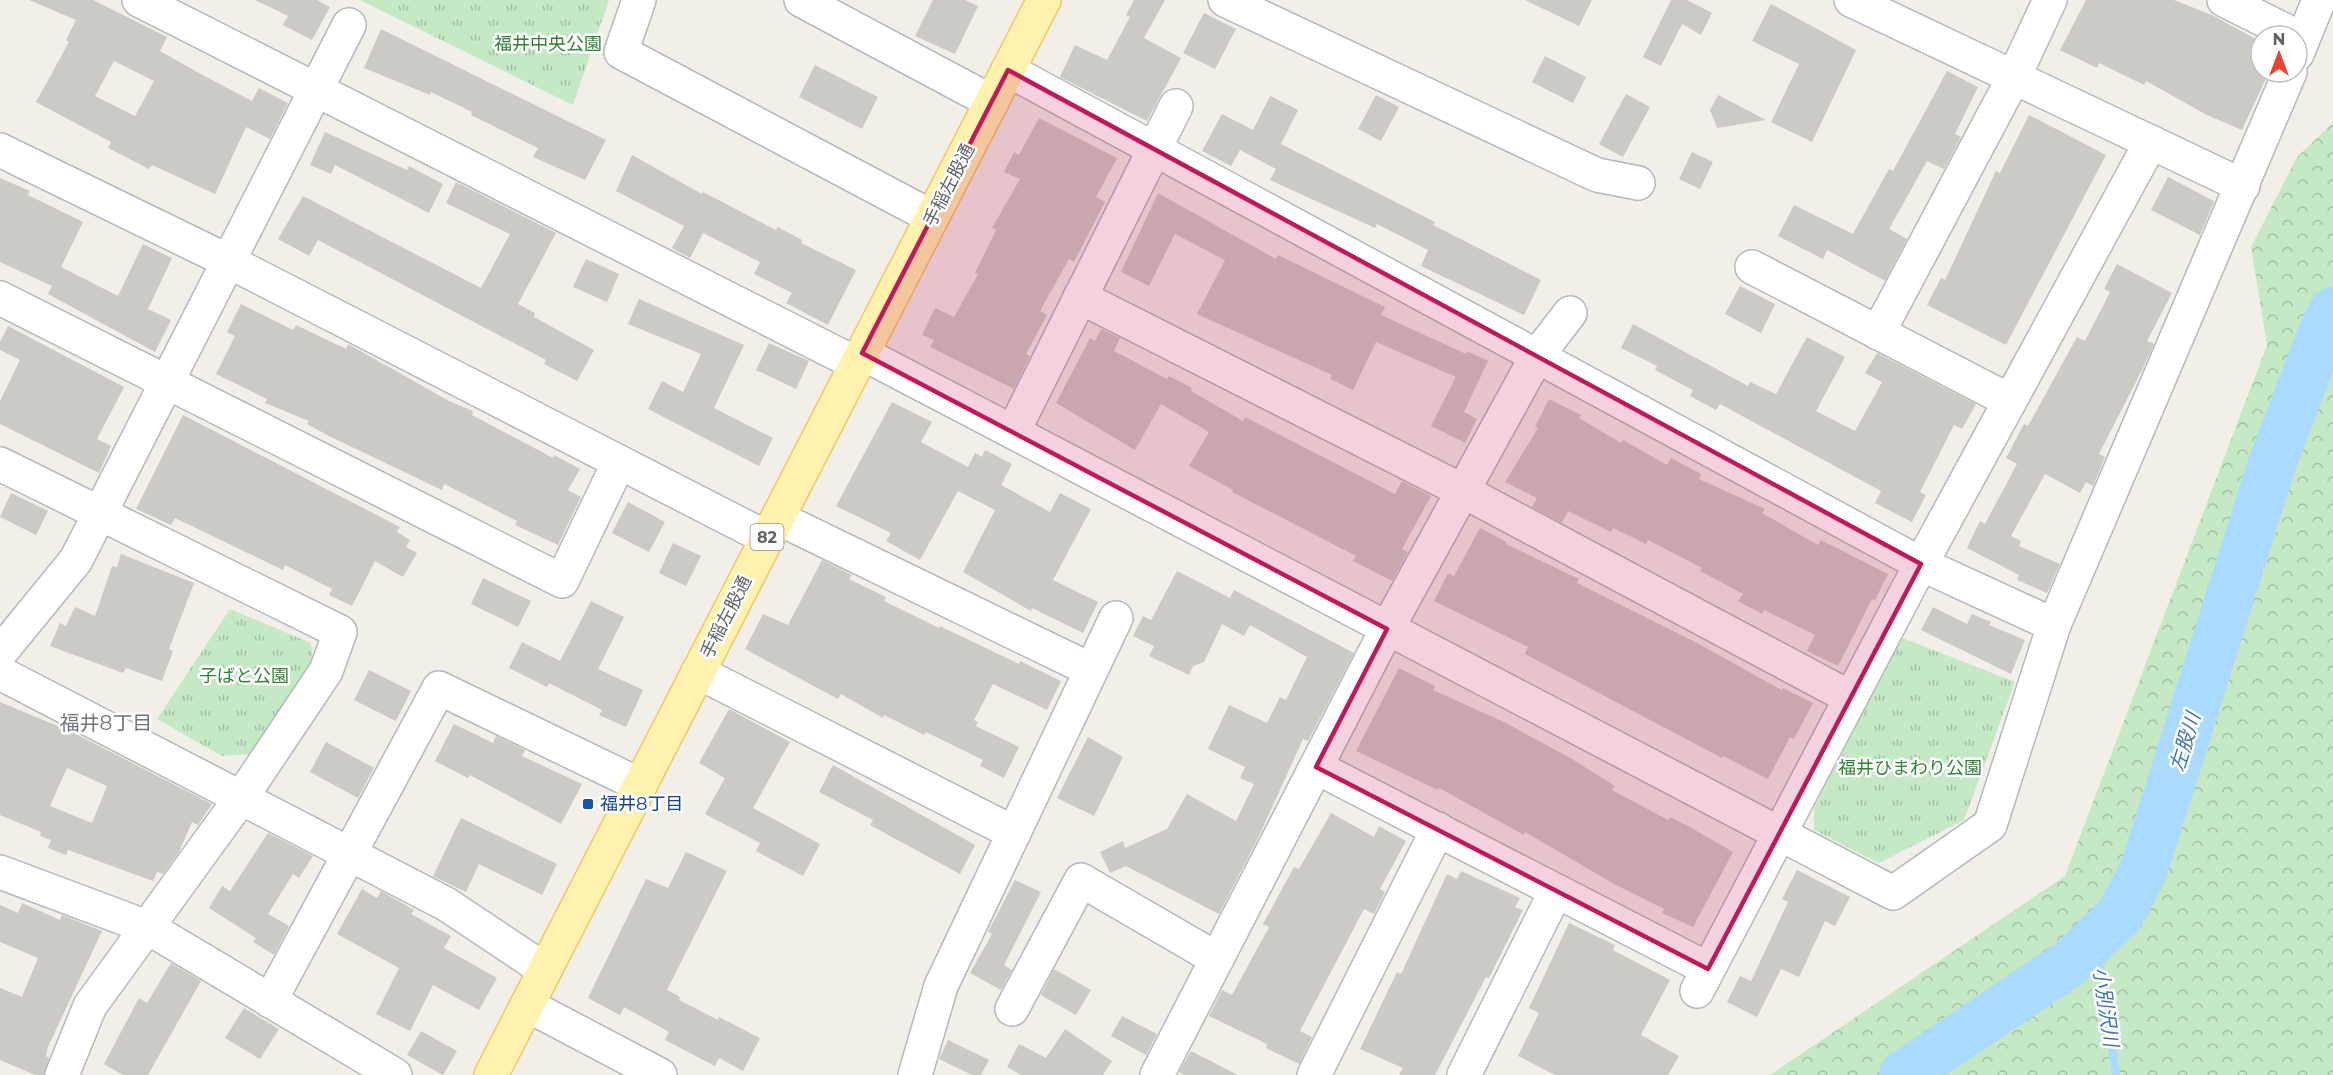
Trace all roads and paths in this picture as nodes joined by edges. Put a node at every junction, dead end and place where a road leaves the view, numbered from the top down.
1 (139, 0) edge
2 (639, 0) edge
3 (801, 0) edge
4 (1044, 0) edge
5 (1225, 0) edge
6 (1851, 0) edge
7 (2050, 0) edge
8 (2224, 0) edge
9 (2319, 0) edge
10 (1886, 7) edge
11 (2266, 24) edge
12 (2307, 24) edge
13 (349, 25) dead end
14 (1008, 70) junction
15 (2014, 77) junction
16 (2285, 84) edge
17 (316, 89) junction
18 (992, 102) junction
19 (1176, 106) dead end
20 (2151, 142) junction
21 (1154, 149) junction
22 (0, 150) edge
23 (1638, 183) dead end
24 (2243, 186) junction
25 (932, 217) junction
26 (228, 261) junction
27 (1752, 267) dead end
28 (1080, 297) junction
29 (0, 298) edge
30 (1570, 313) dead end
31 (1878, 333) junction
32 (1537, 356) junction
33 (860, 358) junction
34 (167, 380) junction
35 (2010, 401) junction
36 (1013, 432) junction
37 (619, 462) junction
38 (0, 464) edge
39 (1462, 491) junction
40 (99, 514) junction
41 (772, 528) junction
42 (1921, 564) junction
43 (1116, 618) dead end
44 (2054, 625) junction
45 (1387, 629) junction
46 (0, 652) edge
47 (1091, 670) junction
48 (698, 672) junction
49 (0, 673) edge
50 (1851, 698) junction
51 (1316, 766) junction
52 (640, 785) junction
53 (241, 798) junction
54 (1438, 830) junction
55 (1014, 833) junction
56 (1779, 835) junction
57 (348, 853) junction
58 (0, 872) edge
59 (1556, 891) junction
60 (147, 927) junction
61 (1217, 959) junction
62 (545, 970) junction
63 (270, 1000) junction
64 (527, 1005) junction
65 (1012, 1008) dead end
66 (62, 1075) edge
67 (395, 1075) edge
68 (491, 1075) edge
69 (660, 1075) edge
70 (915, 1075) edge
71 (1157, 1075) edge
72 (1314, 1075) edge
73 (1464, 1075) edge

1 - 17 street
2 - 25 street
3 - 18 street
4 - 14 main road, 手稲左股通 / 82
5 - 23 street
6 - 10 street
7 - 15 street
8 - 11 street
9 - 12 street
10 - 15 street
13 - 17 street
14 - 18 main road, 手稲左股通 / 82
14 - 21 street
15 - 20 street
15 - 31 street
16 - 24 street
17 - 26 street
17 - 33 street
18 - 25 main road, 手稲左股通 / 82
19 - 21 street
20 - 24 street
20 - 35 street
21 - 28 street
21 - 32 street
22 - 26 street
24 - 44 street
25 - 33 main road, 手稲左股通 / 82
26 - 34 street
26 - 37 street
27 - 31 street
28 - 36 street
28 - 39 street
29 - 34 street
30 - 32 street
31 - 35 street
32 - 39 street
32 - 42 street
33 - 36 street
33 - 41 main road, 手稲左股通 / 82
34 - 37 street
34 - 40 street
35 - 42 street
36 - 45 street
37 - 41 street
38 - 40 street
39 - 45 street
39 - 50 street
40 - 46 street
40 - 53 street
41 - 47 street
41 - 48 main road, 手稲左股通 / 82
42 - 44 street
42 - 50 street
43 - 47 street
44 - 56 street
45 - 51 street
45 - 56 street
47 - 55 street
48 - 52 main road, 手稲左股通 / 82
48 - 55 street
49 - 53 street
50 - 56 street
51 - 54 street
51 - 61 street
52 - 57 street
52 - 62 main road, 手稲左股通 / 82
53 - 57 street
53 - 60 street
54 - 59 street
54 - 72 street
55 - 70 street
56 - 59 street
57 - 62 street
57 - 63 street
58 - 60 street
59 - 73 street
60 - 63 street
60 - 66 street
61 - 65 street
61 - 71 street
62 - 64 main road, 手稲左股通 / 82
63 - 67 street
64 - 68 main road, 手稲左股通 / 82
64 - 69 street

